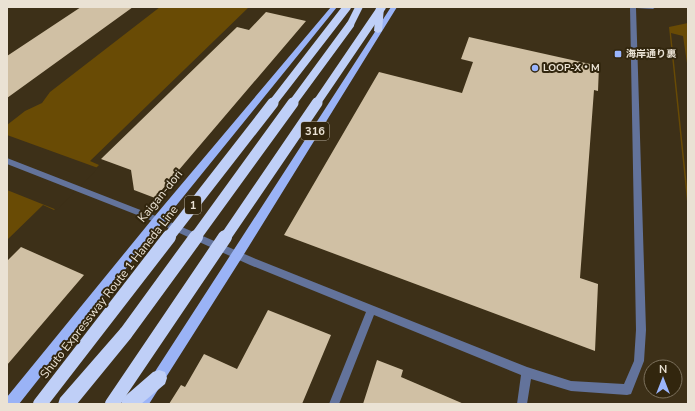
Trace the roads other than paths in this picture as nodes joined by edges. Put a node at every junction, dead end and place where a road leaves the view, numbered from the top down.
1 (334, 7) edge
2 (347, 7) edge
3 (358, 7) edge
4 (381, 7) edge
5 (394, 7) edge
6 (633, 7) edge
7 (637, 7) edge
8 (653, 7) edge
9 (378, 31) junction
10 (7, 161) edge
11 (158, 220) junction
12 (237, 256) junction
13 (371, 310) junction
14 (527, 372) junction
15 (159, 378) junction
16 (10, 404) edge
17 (40, 404) edge
18 (66, 404) edge
19 (112, 404) edge
20 (129, 404) edge
21 (142, 404) edge
22 (334, 404) edge
23 (522, 404) edge

1 - 11 main road, Kaigan-dori
2 - 17 highway, Shuto Expressway Route 1 Haneda Line / 1, bridge
3 - 18 highway, bridge
4 - 9 highway
4 - 19 highway, bridge
5 - 9 main road, 316
6 - 14 street
7 - 8 street
9 - 12 main road, 316
10 - 11 street
11 - 12 street
11 - 16 main road, Kaigan-dori
12 - 13 street
12 - 15 main road, 316
13 - 14 street
13 - 22 street
14 - 23 street
15 - 20 highway
15 - 21 main road, 316

